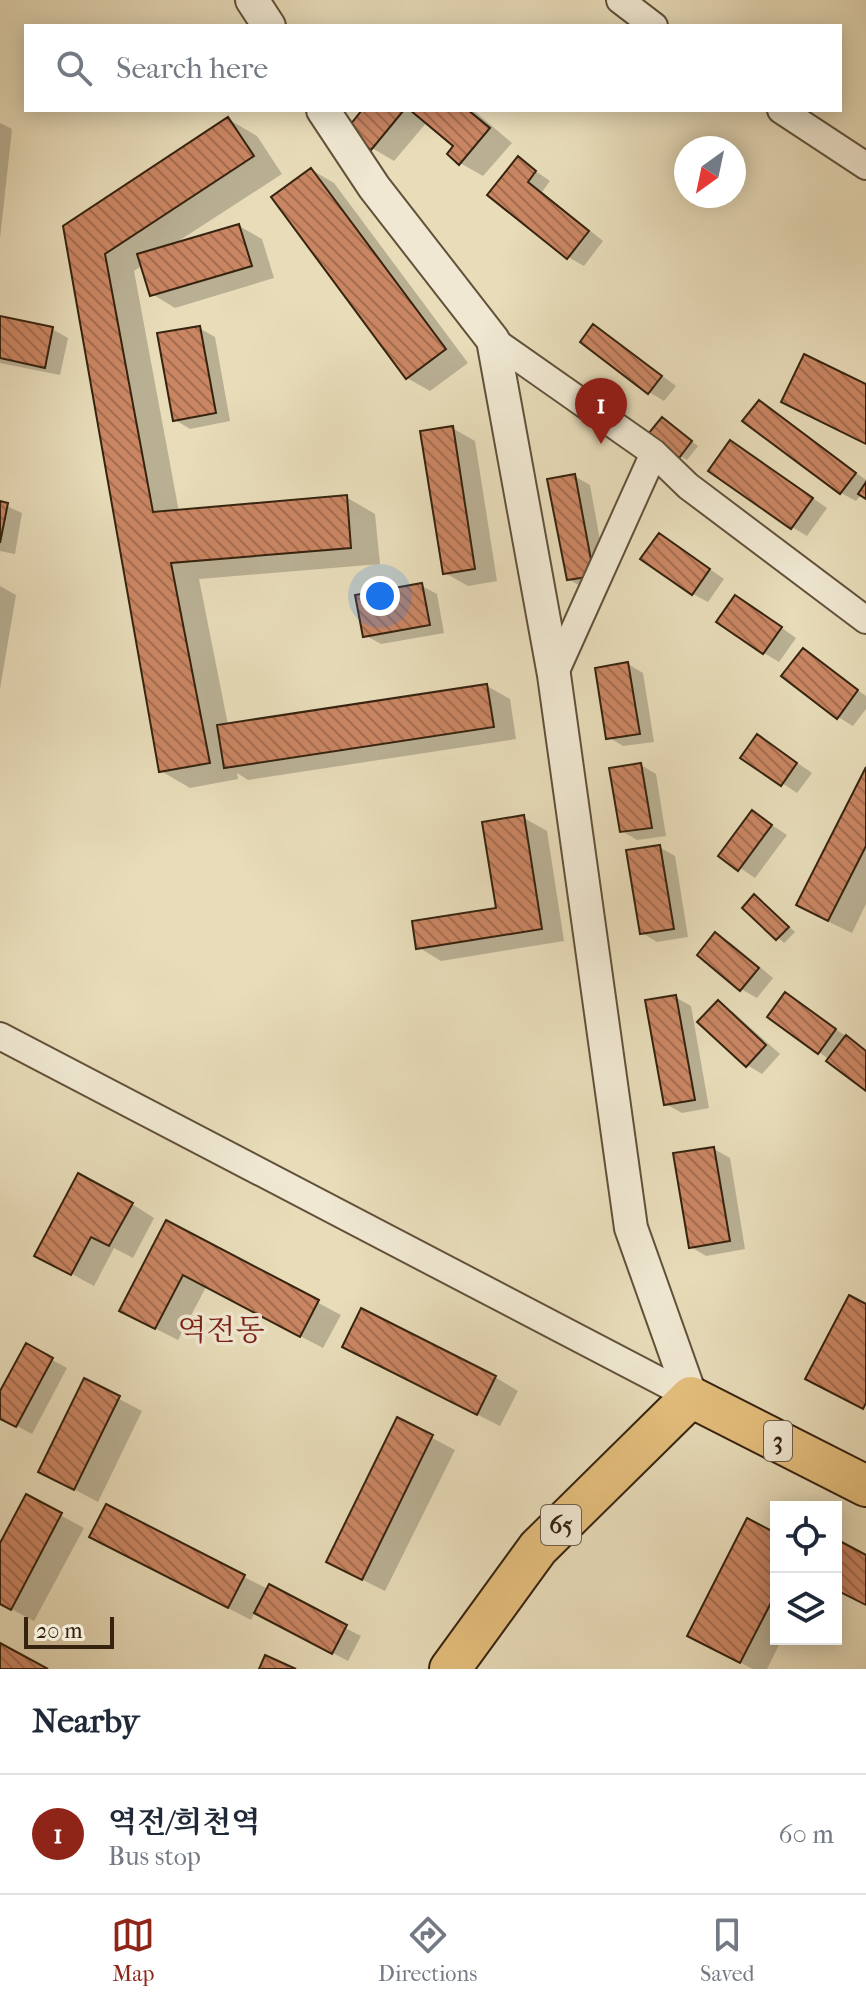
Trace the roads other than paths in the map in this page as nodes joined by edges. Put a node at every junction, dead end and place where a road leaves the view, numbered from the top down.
1 (252, 0) edge
2 (620, 0) edge
3 (268, 24) edge
4 (651, 24) edge
5 (324, 112) edge
6 (784, 112) edge
7 (866, 166) edge
8 (493, 340) junction
9 (654, 453) junction
10 (866, 620) edge
11 (554, 675) junction
12 (0, 1036) edge
13 (691, 1397) junction
14 (866, 1486) edge
15 (450, 1669) edge

1 - 3 street
2 - 4 street
5 - 8 street
6 - 7 street
8 - 9 street
8 - 11 street
9 - 10 street
9 - 11 street
11 - 13 street
12 - 13 street
13 - 14 main road, 3
13 - 15 main road, 65

